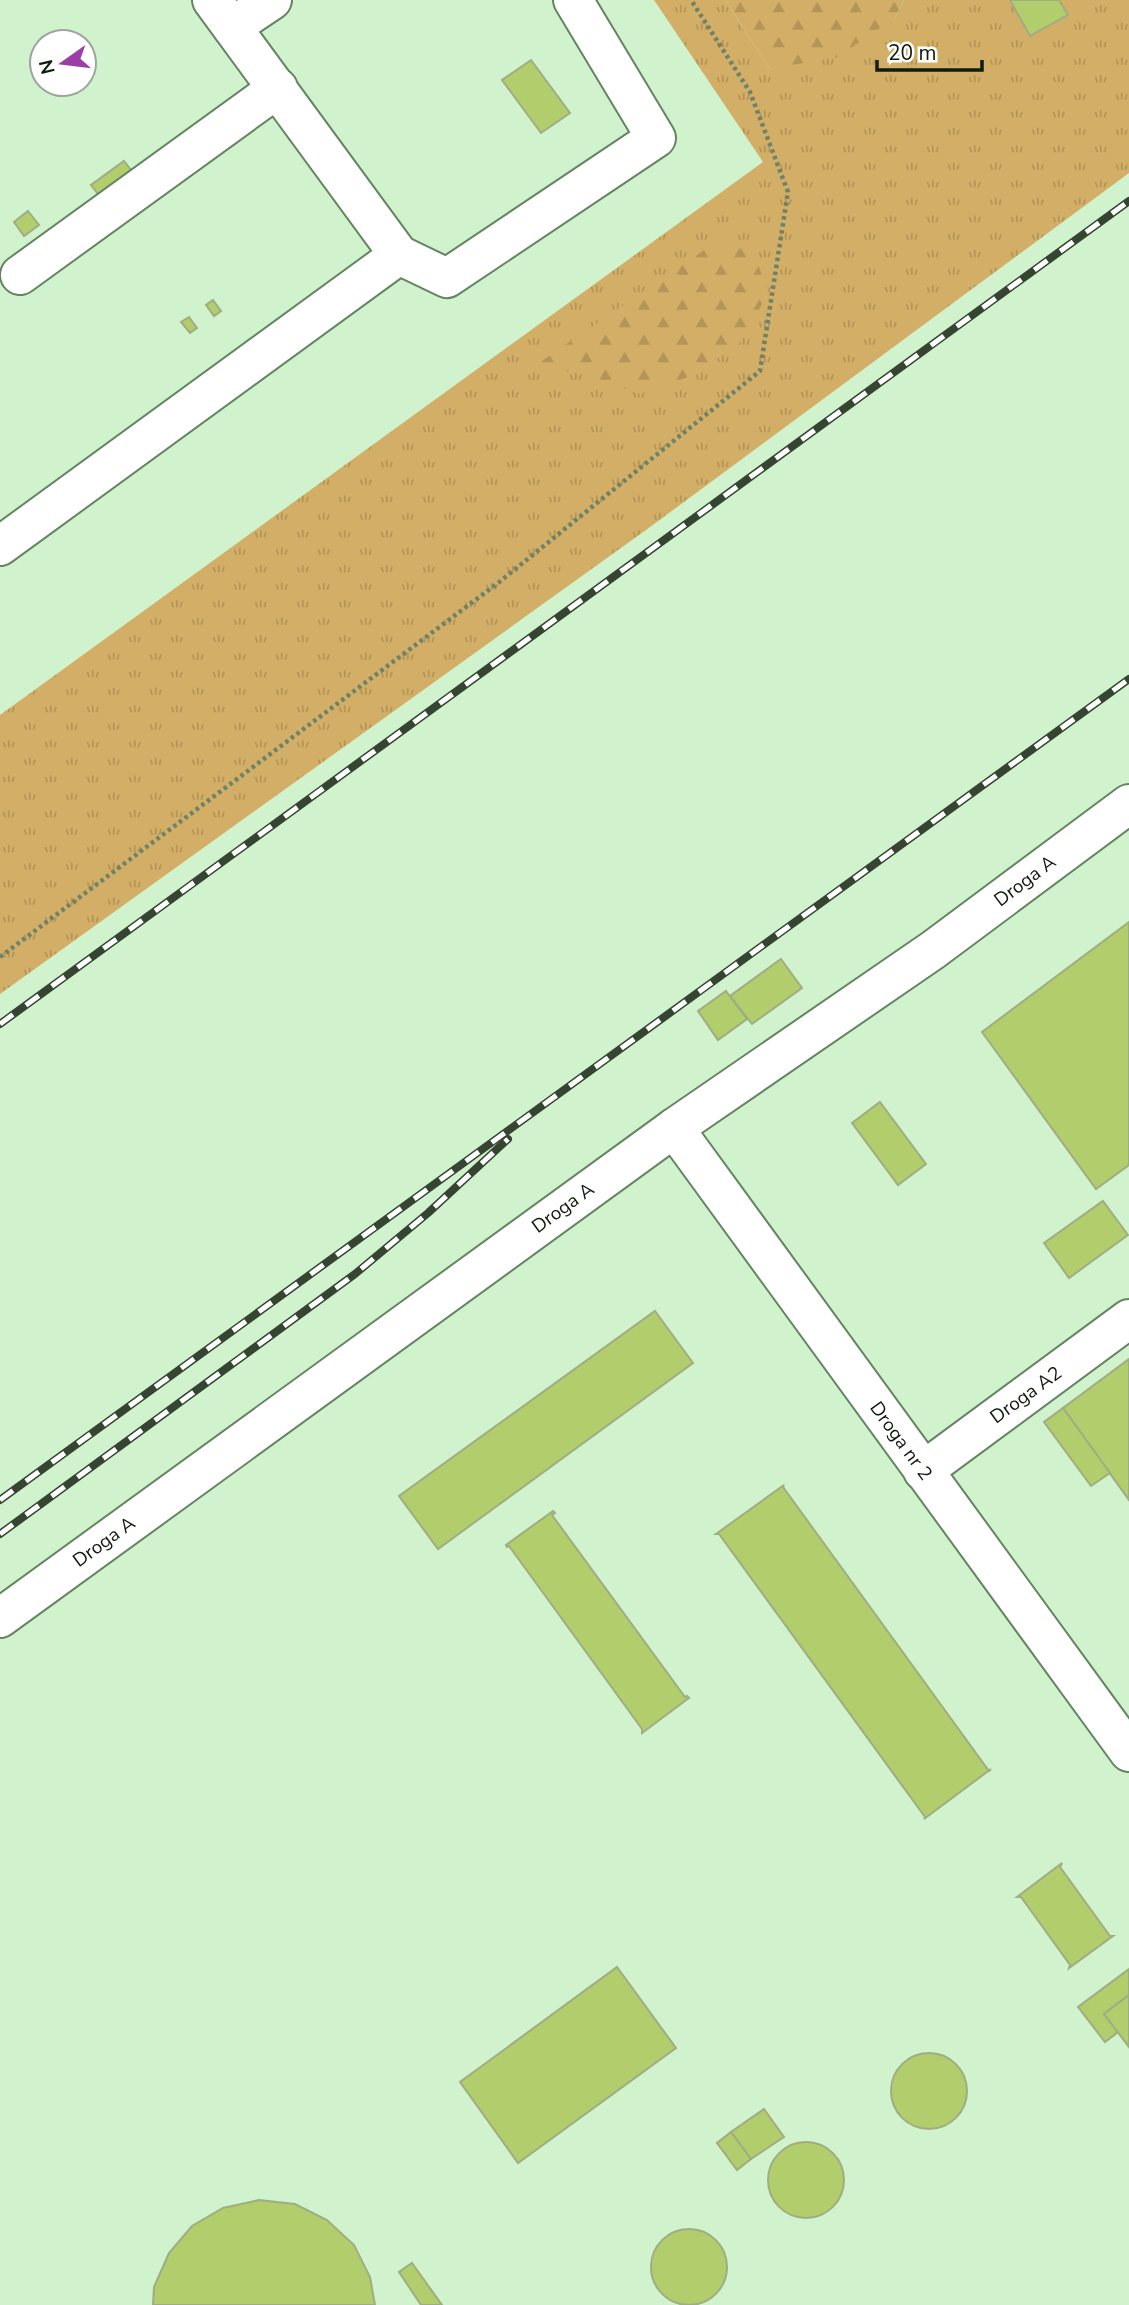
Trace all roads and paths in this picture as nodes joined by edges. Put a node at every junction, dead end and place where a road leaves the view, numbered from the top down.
1 (272, 0) edge
2 (572, 0) edge
3 (691, 0) edge
4 (222, 14) edge
5 (278, 88) junction
6 (399, 255) junction
7 (20, 275) dead end
8 (0, 546) edge
9 (1129, 804) edge
10 (0, 957) edge
11 (674, 1128) junction
12 (1129, 1319) edge
13 (923, 1471) junction
14 (0, 1618) edge
15 (1129, 1752) edge

1 - 4 lane
2 - 6 lane
3 - 10 path
4 - 5 lane
5 - 6 lane
5 - 7 lane
6 - 8 lane
9 - 11 lane, Droga A
11 - 13 lane, Droga nr 2
11 - 14 lane, Droga A
12 - 13 lane, Droga A2
13 - 15 lane, Droga nr 2

